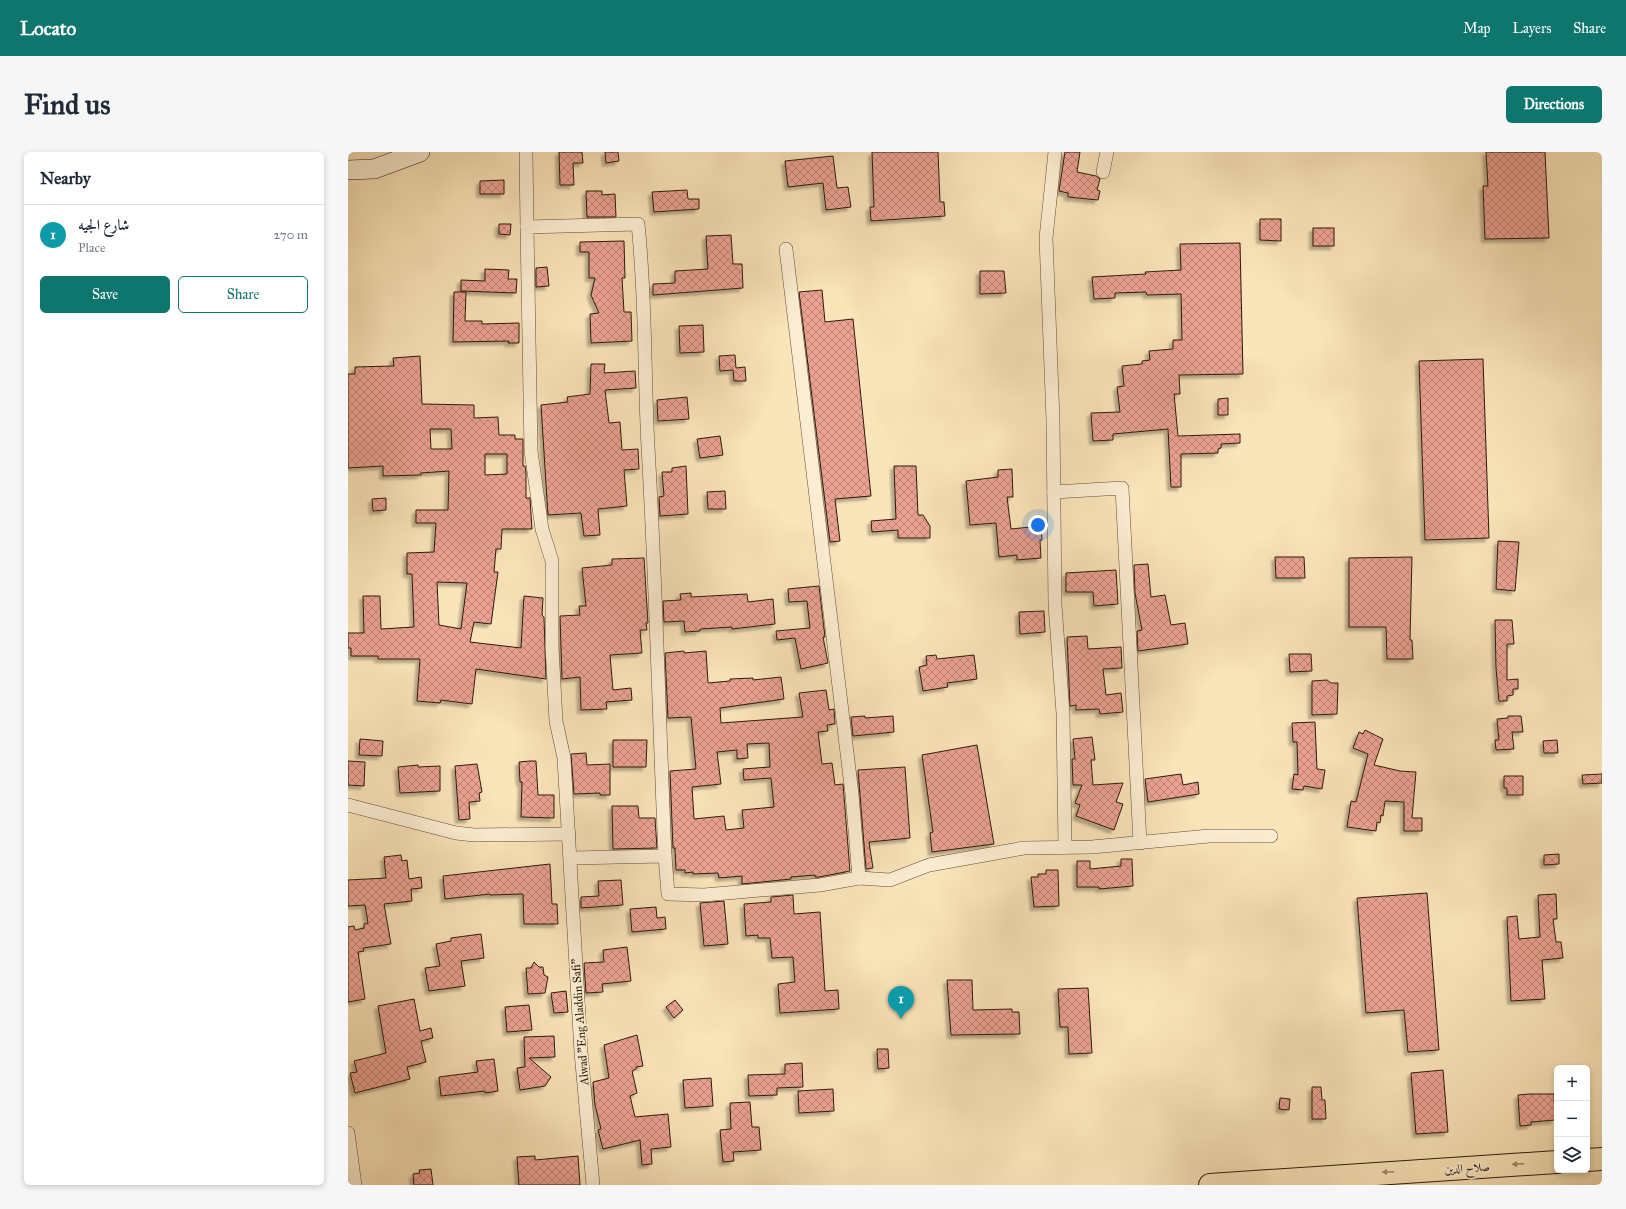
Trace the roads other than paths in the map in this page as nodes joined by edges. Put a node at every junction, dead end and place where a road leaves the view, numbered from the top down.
1 (420, 152) edge
2 (526, 152) edge
3 (1055, 152) edge
4 (1107, 152) edge
5 (348, 170) edge
6 (1103, 172) dead end
7 (527, 227) junction
8 (786, 249) dead end
9 (1054, 492) junction
10 (348, 805) edge
11 (569, 834) junction
12 (1271, 836) dead end
13 (1140, 843) junction
14 (1065, 847) junction
15 (665, 856) junction
16 (571, 858) junction
17 (860, 878) junction
18 (348, 1133) edge
19 (1602, 1159) edge
20 (1590, 1160) edge
21 (1554, 1162) edge
22 (355, 1185) edge
23 (593, 1185) edge
24 (1210, 1185) edge

1 - 5 street
2 - 7 street, Alwad "Eng Aladdin Safi"
3 - 9 street
4 - 6 street
7 - 11 street, Alwad "Eng Aladdin Safi"
7 - 15 street
8 - 17 street
9 - 13 street
9 - 14 street
10 - 11 street
11 - 16 street, Alwad "Eng Aladdin Safi"
12 - 13 street
13 - 14 street
14 - 17 street
15 - 16 street
15 - 17 street
16 - 23 street, Alwad "Eng Aladdin Safi"
18 - 22 street
19 - 20 highway
21 -> 24 highway, صلاح الدين

